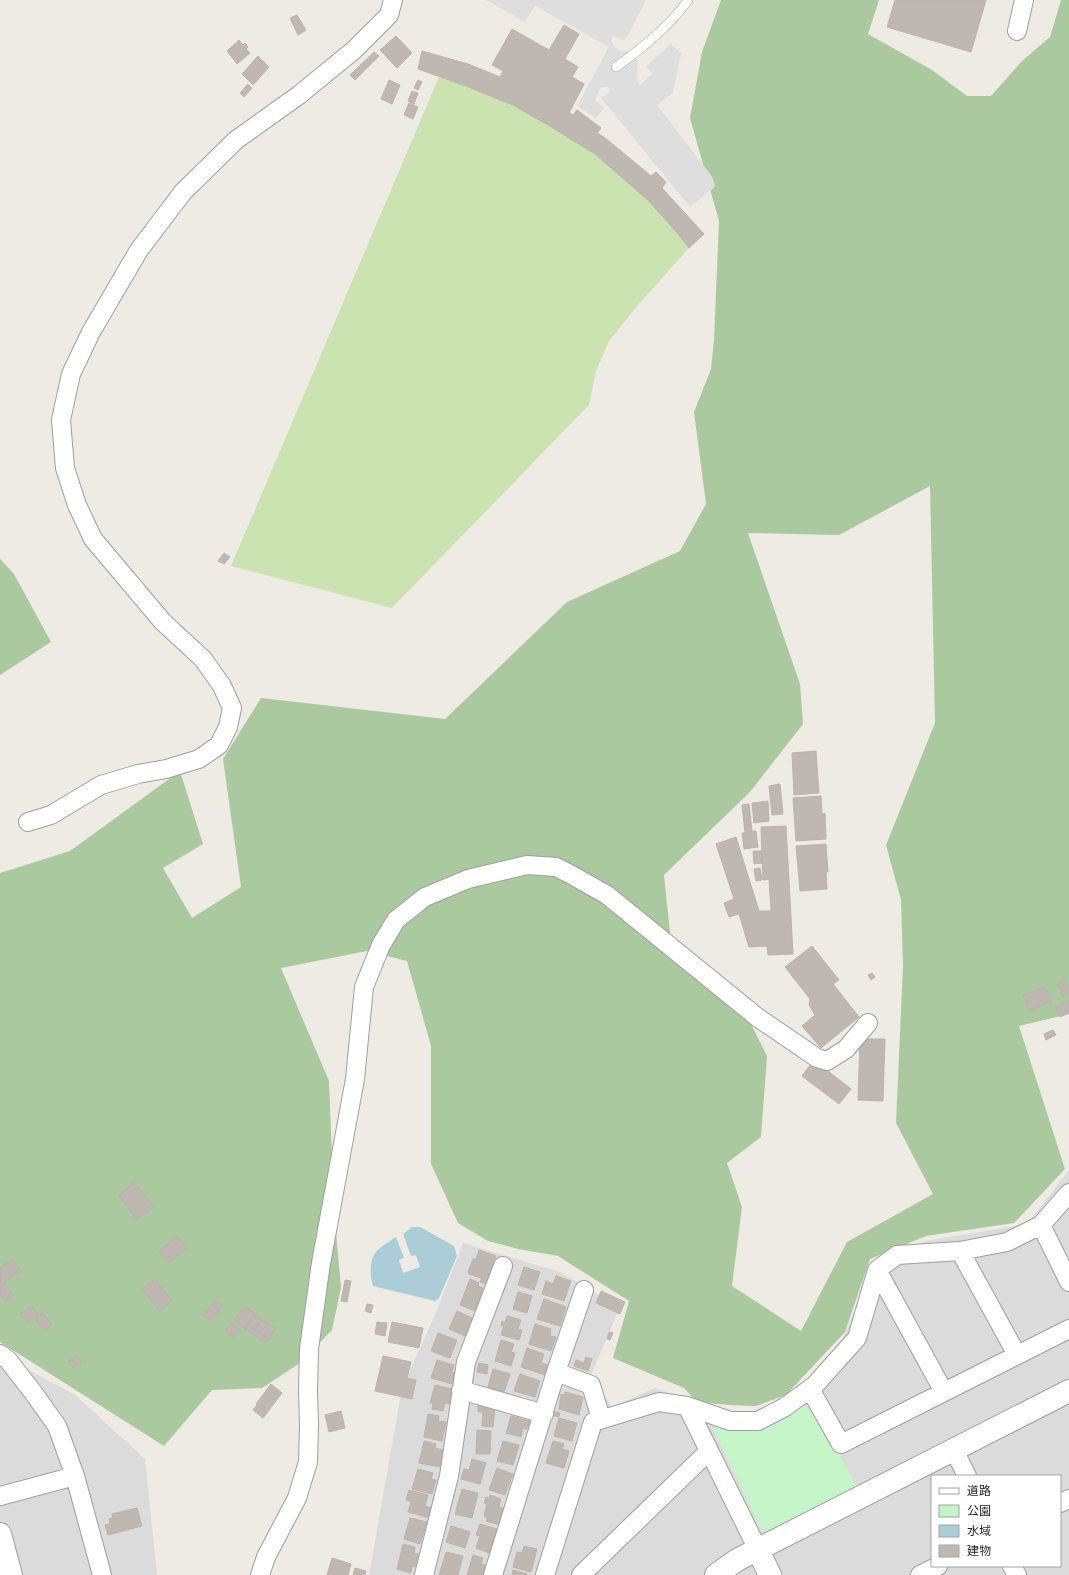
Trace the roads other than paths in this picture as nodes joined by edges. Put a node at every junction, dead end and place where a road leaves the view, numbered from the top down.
1 (393, 0) edge
2 (688, 0) edge
3 (1024, 0) edge
4 (1018, 31) dead end
5 (616, 67) dead end
6 (28, 822) dead end
7 (868, 1023) dead end
8 (1069, 1193) edge
9 (1041, 1225) junction
10 (960, 1251) junction
11 (503, 1266) dead end
12 (877, 1270) junction
13 (1069, 1282) edge
14 (584, 1290) dead end
15 (1069, 1329) edge
16 (0, 1354) edge
17 (1017, 1355) junction
18 (556, 1372) junction
19 (810, 1389) junction
20 (462, 1390) junction
21 (1069, 1391) edge
22 (944, 1392) junction
23 (687, 1406) junction
24 (544, 1414) junction
25 (601, 1419) junction
26 (954, 1450) junction
27 (709, 1451) junction
28 (966, 1475) edge
29 (75, 1476) junction
30 (0, 1496) edge
31 (0, 1534) edge
32 (758, 1550) junction
33 (936, 1567) edge
34 (11, 1575) edge
35 (102, 1575) edge
36 (260, 1575) edge
37 (424, 1575) edge
38 (494, 1575) edge
39 (545, 1575) edge
40 (581, 1575) edge
41 (716, 1575) edge
42 (770, 1575) edge
43 (920, 1575) edge

1 - 6 street
2 - 5 lane
3 - 4 street
7 - 36 street
8 - 9 street
9 - 10 street
9 - 13 street
10 - 12 street
10 - 17 street
11 - 20 street
12 - 19 street
12 - 22 street
14 - 18 street
15 - 17 street
16 - 29 street
17 - 22 street
18 - 24 street
18 - 25 street
19 - 22 street
19 - 23 street
20 - 24 street
20 - 37 street
21 - 26 street
23 - 25 street
23 - 27 street
24 - 38 street
25 - 39 street
26 - 28 street
26 - 32 street
27 - 32 street
27 - 40 street
29 - 30 street
29 - 35 street
31 - 34 street
32 - 41 street
32 - 42 street
33 - 43 street

